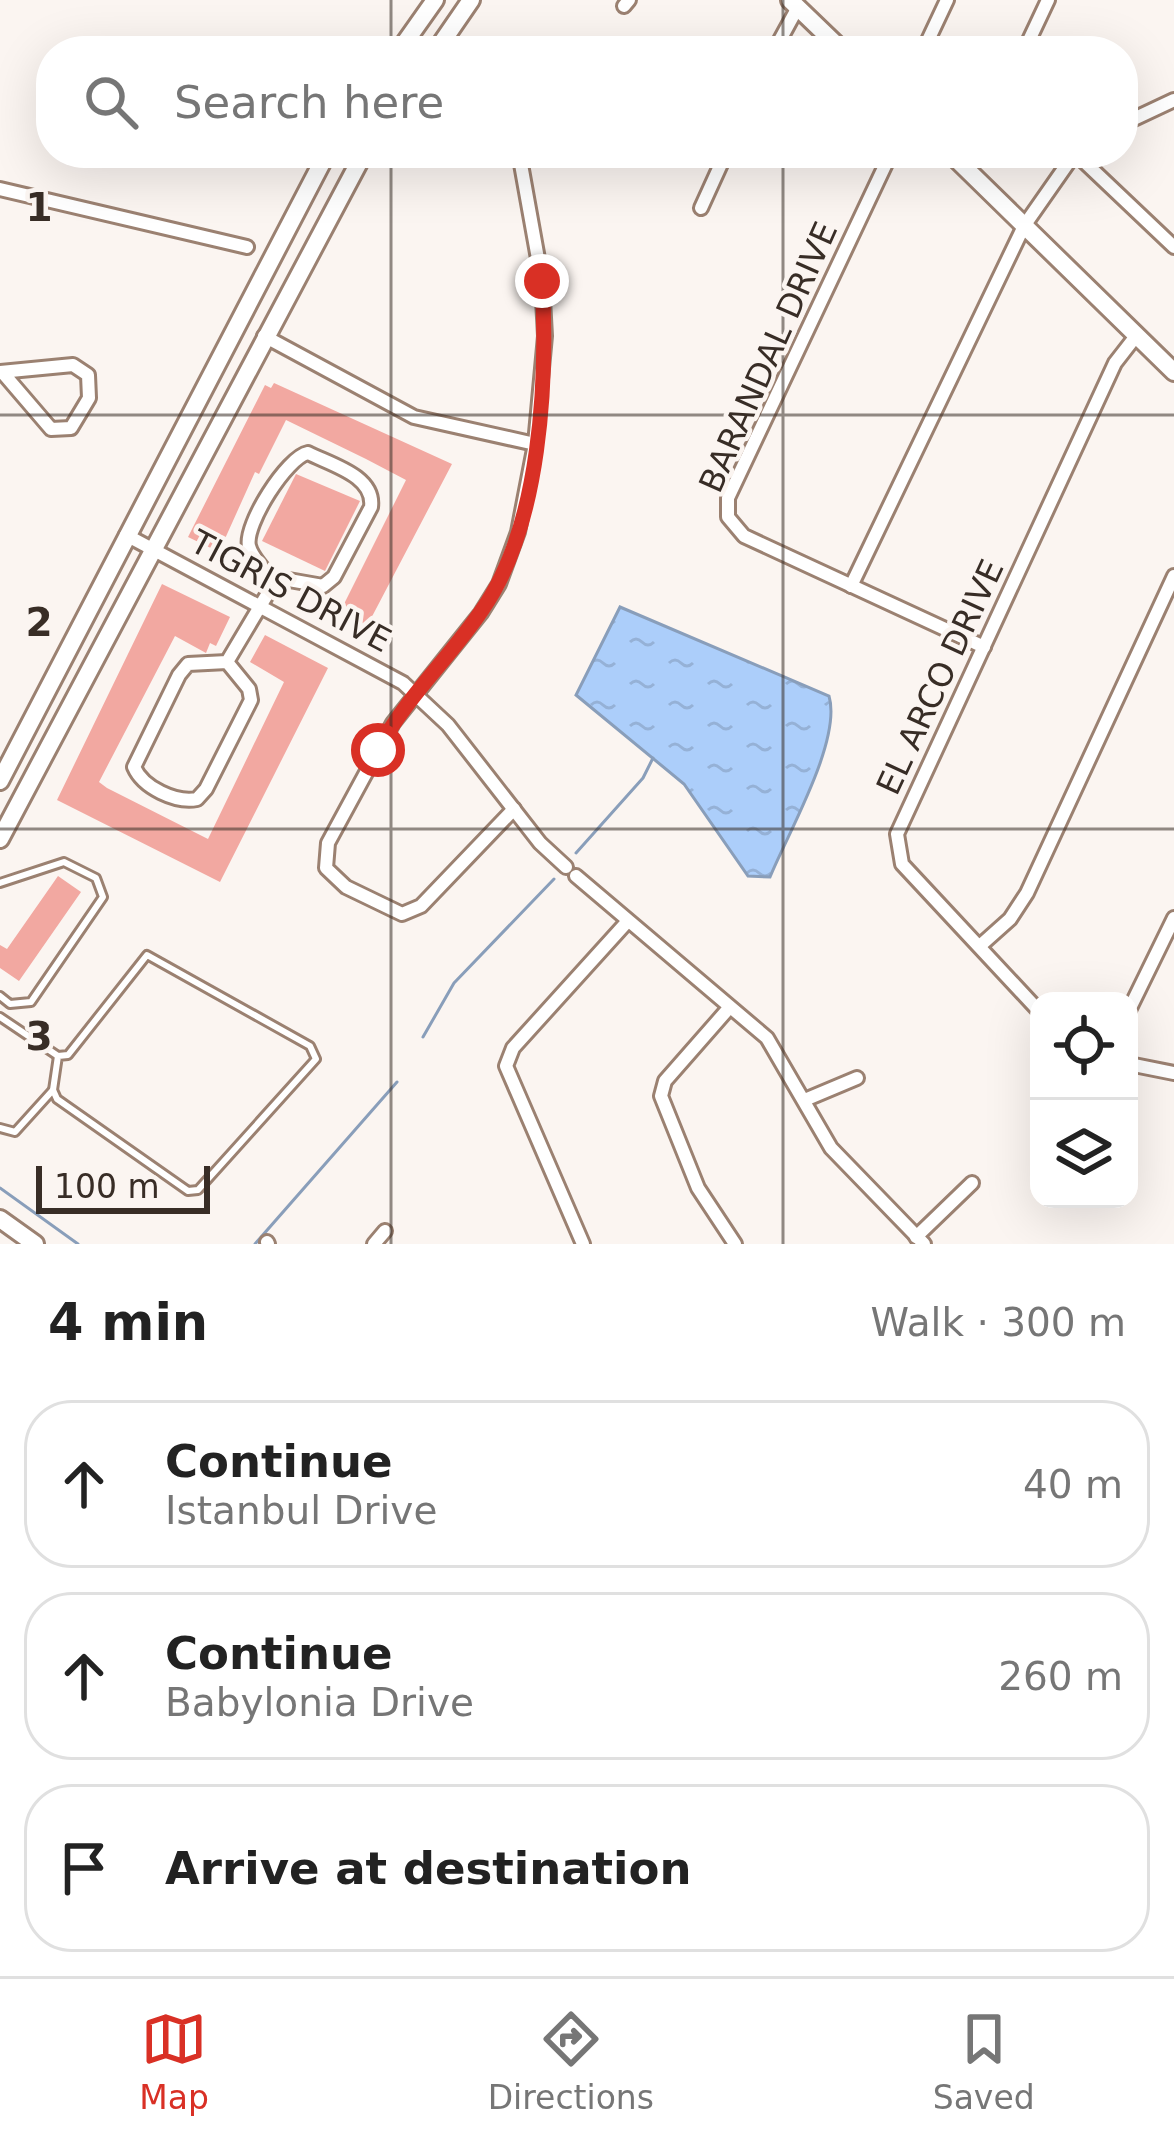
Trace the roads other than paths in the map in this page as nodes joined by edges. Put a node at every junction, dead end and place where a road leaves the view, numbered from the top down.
1 (435, 0) edge
2 (471, 0) edge
3 (947, 0) edge
4 (1048, 0) edge
5 (794, 4) edge
6 (410, 36) edge
7 (446, 36) edge
8 (781, 36) edge
9 (827, 36) edge
10 (930, 36) edge
11 (1031, 36) edge
12 (1174, 100) edge
13 (1138, 117) edge
14 (319, 168) edge
15 (356, 168) edge
16 (522, 168) edge
17 (719, 168) edge
18 (884, 168) edge
19 (965, 168) edge
20 (1065, 168) edge
21 (1091, 168) edge
22 (0, 189) edge
23 (701, 208) dead end
24 (1024, 226) junction
25 (247, 247) dead end
26 (1174, 247) edge
27 (1136, 335) junction
28 (264, 336) junction
29 (1174, 372) edge
30 (1, 373) edge
31 (535, 444) junction
32 (126, 535) junction
33 (154, 548) junction
34 (1174, 576) edge
35 (851, 586) junction
36 (272, 587) junction
37 (258, 603) junction
38 (984, 647) junction
39 (227, 662) junction
40 (415, 693) junction
41 (0, 781) edge
42 (514, 808) junction
43 (0, 839) edge
44 (0, 884) edge
45 (1174, 918) edge
46 (627, 922) junction
47 (982, 944) junction
48 (1138, 992) edge
49 (0, 997) edge
50 (1030, 1000) edge
51 (728, 1008) junction
52 (0, 1017) edge
53 (58, 1057) junction
54 (1138, 1066) edge
55 (1174, 1073) edge
56 (856, 1078) dead end
57 (52, 1090) junction
58 (807, 1100) junction
59 (0, 1128) edge
60 (972, 1183) dead end
61 (0, 1219) edge
62 (386, 1231) dead end
63 (920, 1240) edge
64 (35, 1244) edge
65 (374, 1244) edge
66 (583, 1244) edge
67 (735, 1244) edge

1 - 6 main road
2 - 7 main road
3 - 10 street
4 - 11 street
5 - 8 street
5 - 9 main road
12 - 13 street
14 - 32 main road
15 - 28 main road
16 - 31 street
17 - 23 street
18 - 35 street, BARANDAL DRIVE
19 - 24 main road
20 - 24 street
21 - 26 street
22 - 25 street
24 - 27 main road
24 - 35 street
27 - 29 main road
27 - 38 street, EL ARCO DRIVE
28 - 31 street
28 - 33 main road
30 - 30 street
31 - 40 street
32 - 33 street, TIGRIS DRIVE
32 - 41 main road
33 - 37 street, TIGRIS DRIVE
33 - 43 main road
34 - 47 street
35 - 38 street, BARANDAL DRIVE
36 - 36 street
36 - 37 street
37 - 39 street
37 - 40 street, TIGRIS DRIVE
38 - 47 street, EL ARCO DRIVE
39 - 39 street
40 - 42 street, TIGRIS DRIVE
40 - 42 street
42 - 46 street, TIGRIS DRIVE
44 - 49 lane
45 - 48 street
46 - 51 street, TIGRIS DRIVE
46 - 66 street
47 - 50 street, EL ARCO DRIVE
51 - 58 street, TIGRIS DRIVE
51 - 67 street
52 - 53 lane
53 - 57 lane
53 - 57 lane
54 - 55 street
56 - 58 street
57 - 59 lane
58 - 63 street, TIGRIS DRIVE
60 - 63 street
61 - 64 main road
62 - 65 street

